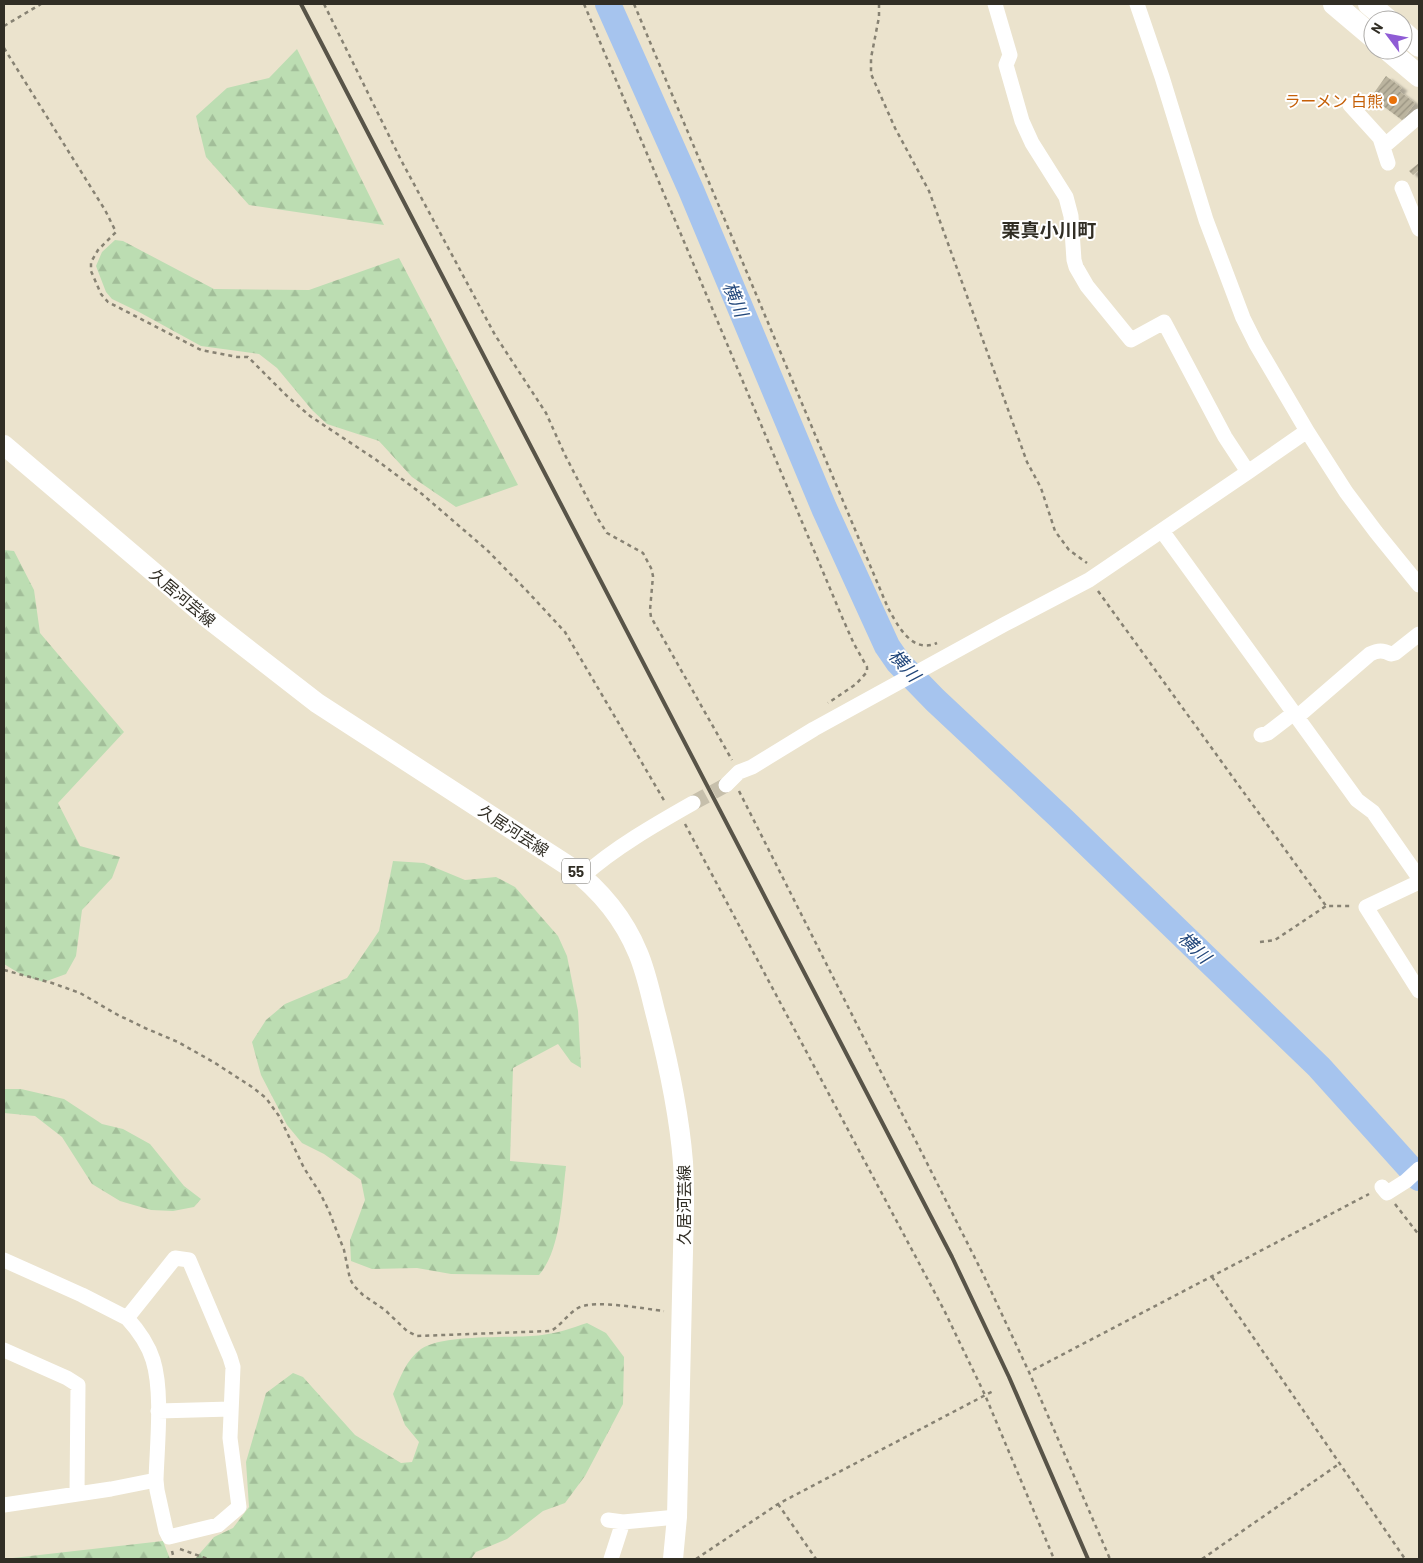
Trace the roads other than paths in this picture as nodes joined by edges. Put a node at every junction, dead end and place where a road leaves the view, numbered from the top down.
1 (995, 4) edge
2 (1137, 4) edge
3 (1334, 4) edge
4 (1363, 29) edge
5 (1400, 60) edge
6 (1419, 76) edge
7 (1350, 105) dead end
8 (1419, 116) edge
9 (1383, 147) junction
10 (1388, 163) dead end
11 (1402, 188) dead end
12 (1419, 229) edge
13 (1307, 430) junction
14 (4, 445) edge
15 (1248, 472) junction
16 (1162, 531) junction
17 (1419, 585) edge
18 (1419, 634) edge
19 (1295, 715) junction
20 (1261, 735) dead end
21 (732, 779) tunnel mouth
22 (693, 803) tunnel mouth
23 (583, 876) junction
24 (1419, 878) edge
25 (1419, 882) edge
26 (1419, 991) edge
27 (1419, 1169) edge
28 (1387, 1190) road end
29 (4, 1260) edge
30 (126, 1318) junction
31 (4, 1350) edge
32 (231, 1410) junction
33 (158, 1411) junction
34 (156, 1480) junction
35 (77, 1494) junction
36 (4, 1506) edge
37 (677, 1518) junction
38 (611, 1559) edge
39 (673, 1559) edge

1 - 15 street
2 - 13 street
3 - 4 highway
5 - 6 highway
7 - 9 street
8 - 9 street
9 - 10 street
11 - 12 street
13 - 15 street
13 - 17 street
14 - 23 main road, 久居河芸線 / 55
15 - 16 street
16 - 19 street
16 - 21 street
18 - 19 street
19 - 20 street
19 - 24 street
22 - 23 street
23 - 37 main road, 久居河芸線 / 55
25 - 26 street
27 - 28 street
29 - 30 street
30 - 32 street
30 - 33 street
31 - 35 street
32 - 33 street
32 - 34 street
33 - 34 street
34 - 35 street
35 - 36 street
37 - 38 street
37 - 39 main road, 久居河芸線 / 55

